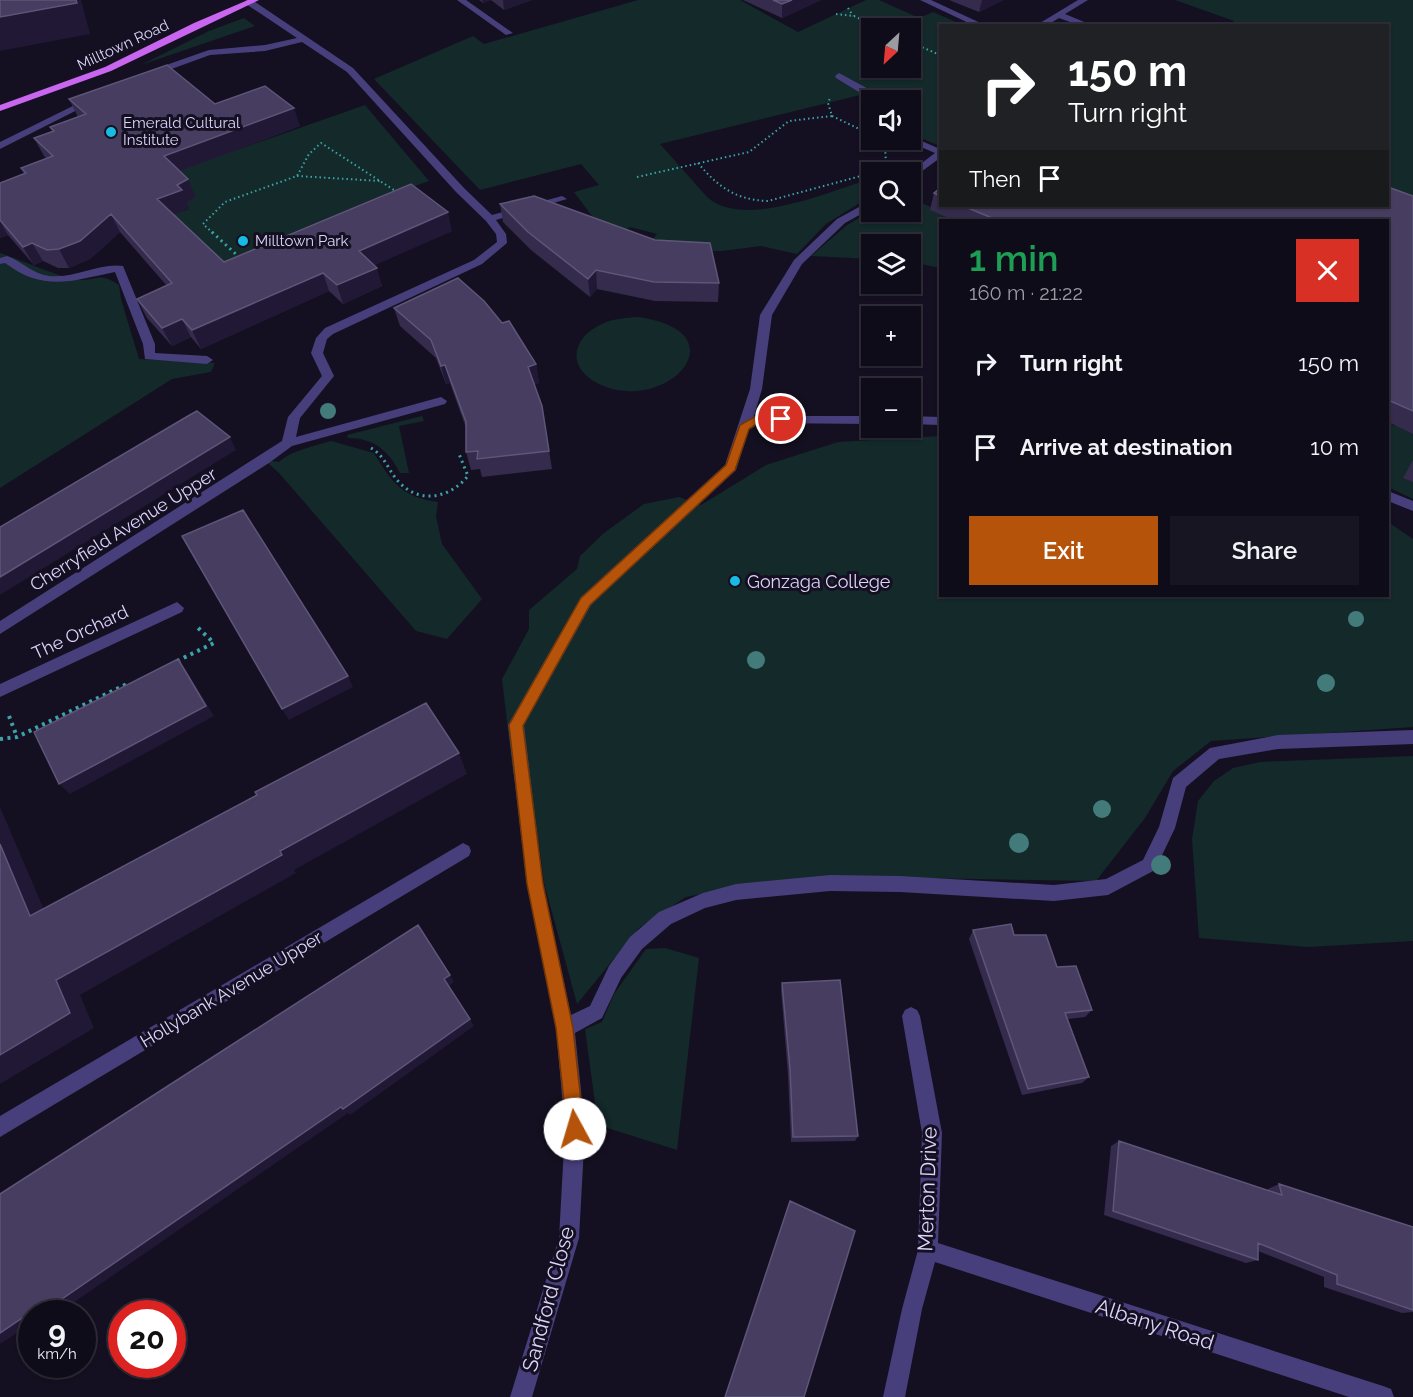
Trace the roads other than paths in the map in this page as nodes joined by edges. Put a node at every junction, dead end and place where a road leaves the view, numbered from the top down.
1 (461, 0) edge
2 (924, 0) edge
3 (1084, 0) edge
4 (247, 1) edge
5 (1060, 15) junction
6 (978, 24) edge
7 (1043, 24) edge
8 (1085, 24) edge
9 (509, 33) dead end
10 (303, 39) junction
11 (839, 76) road end
12 (140, 79) edge
13 (864, 90) edge
14 (97, 97) edge
15 (0, 108) edge
16 (921, 144) edge
17 (0, 146) edge
18 (939, 153) edge
19 (939, 154) edge
20 (921, 168) edge
21 (562, 199) dead end
22 (861, 209) edge
23 (490, 219) junction
24 (0, 261) edge
25 (207, 360) dead end
26 (441, 401) dead end
27 (861, 420) edge
28 (921, 420) edge
29 (939, 421) edge
30 (744, 427) junction
31 (288, 443) junction
32 (1389, 496) edge
33 (1413, 506) edge
34 (177, 608) road end
35 (0, 628) edge
36 (0, 691) edge
37 (1413, 737) edge
38 (463, 851) dead end
39 (911, 1016) dead end
40 (565, 1028) junction
41 (0, 1127) edge
42 (928, 1251) junction
43 (521, 1397) edge
44 (894, 1397) edge
45 (1383, 1397) edge

1 - 9 street
2 - 6 street
3 - 5 street
4 - 10 street
4 - 15 main road, Milltown Road
5 - 7 street
5 - 8 street
10 - 12 street
10 - 23 street
11 - 13 street
14 - 17 street
16 - 18 street
19 - 20 street
21 - 23 street
22 - 30 street, Sandford Close
23 - 31 street
24 - 25 street
26 - 31 street
27 - 30 street
28 - 29 street
30 - 40 street, Sandford Close
31 - 35 street, Cherryfield Avenue Upper
32 - 33 street
34 - 36 street, The Orchard
37 - 40 street
38 - 41 street, Hollybank Avenue Upper
39 - 42 street, Merton Drive
40 - 43 street, Sandford Close
42 - 44 street, Merton Drive
42 - 45 street, Albany Road

